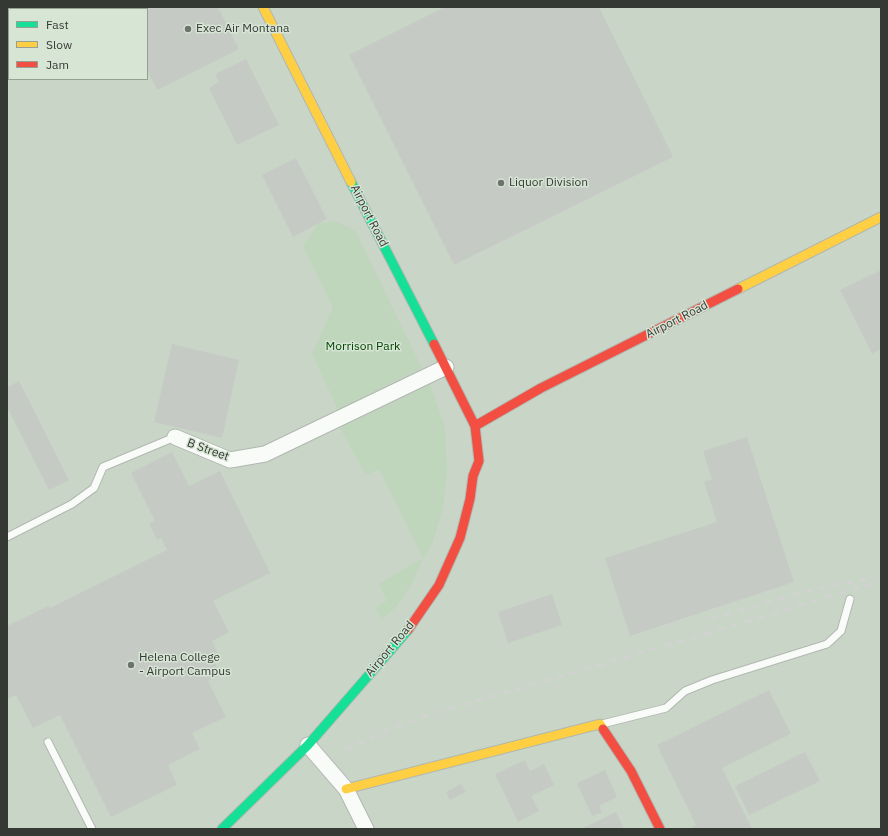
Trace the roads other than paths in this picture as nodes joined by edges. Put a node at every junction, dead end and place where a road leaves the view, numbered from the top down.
1 (263, 7) edge
2 (881, 217) edge
3 (446, 367) junction
4 (475, 426) junction
5 (175, 437) joint
6 (7, 537) edge
7 (850, 599) dead end
8 (600, 724) junction
9 (48, 742) dead end
10 (308, 745) junction
11 (346, 789) junction
12 (92, 829) edge
13 (222, 829) edge
14 (366, 829) edge
15 (660, 829) edge

1 - 3 street, Airport Road
2 - 4 street, Airport Road
3 - 4 street, Airport Road
3 - 5 street, B Street
4 - 10 street, Airport Road
5 - 6 lane, B Street
7 - 8 lane
8 - 11 street
8 - 15 street
9 - 12 lane
10 - 11 street
10 - 13 street, Airport Road
11 - 14 street

